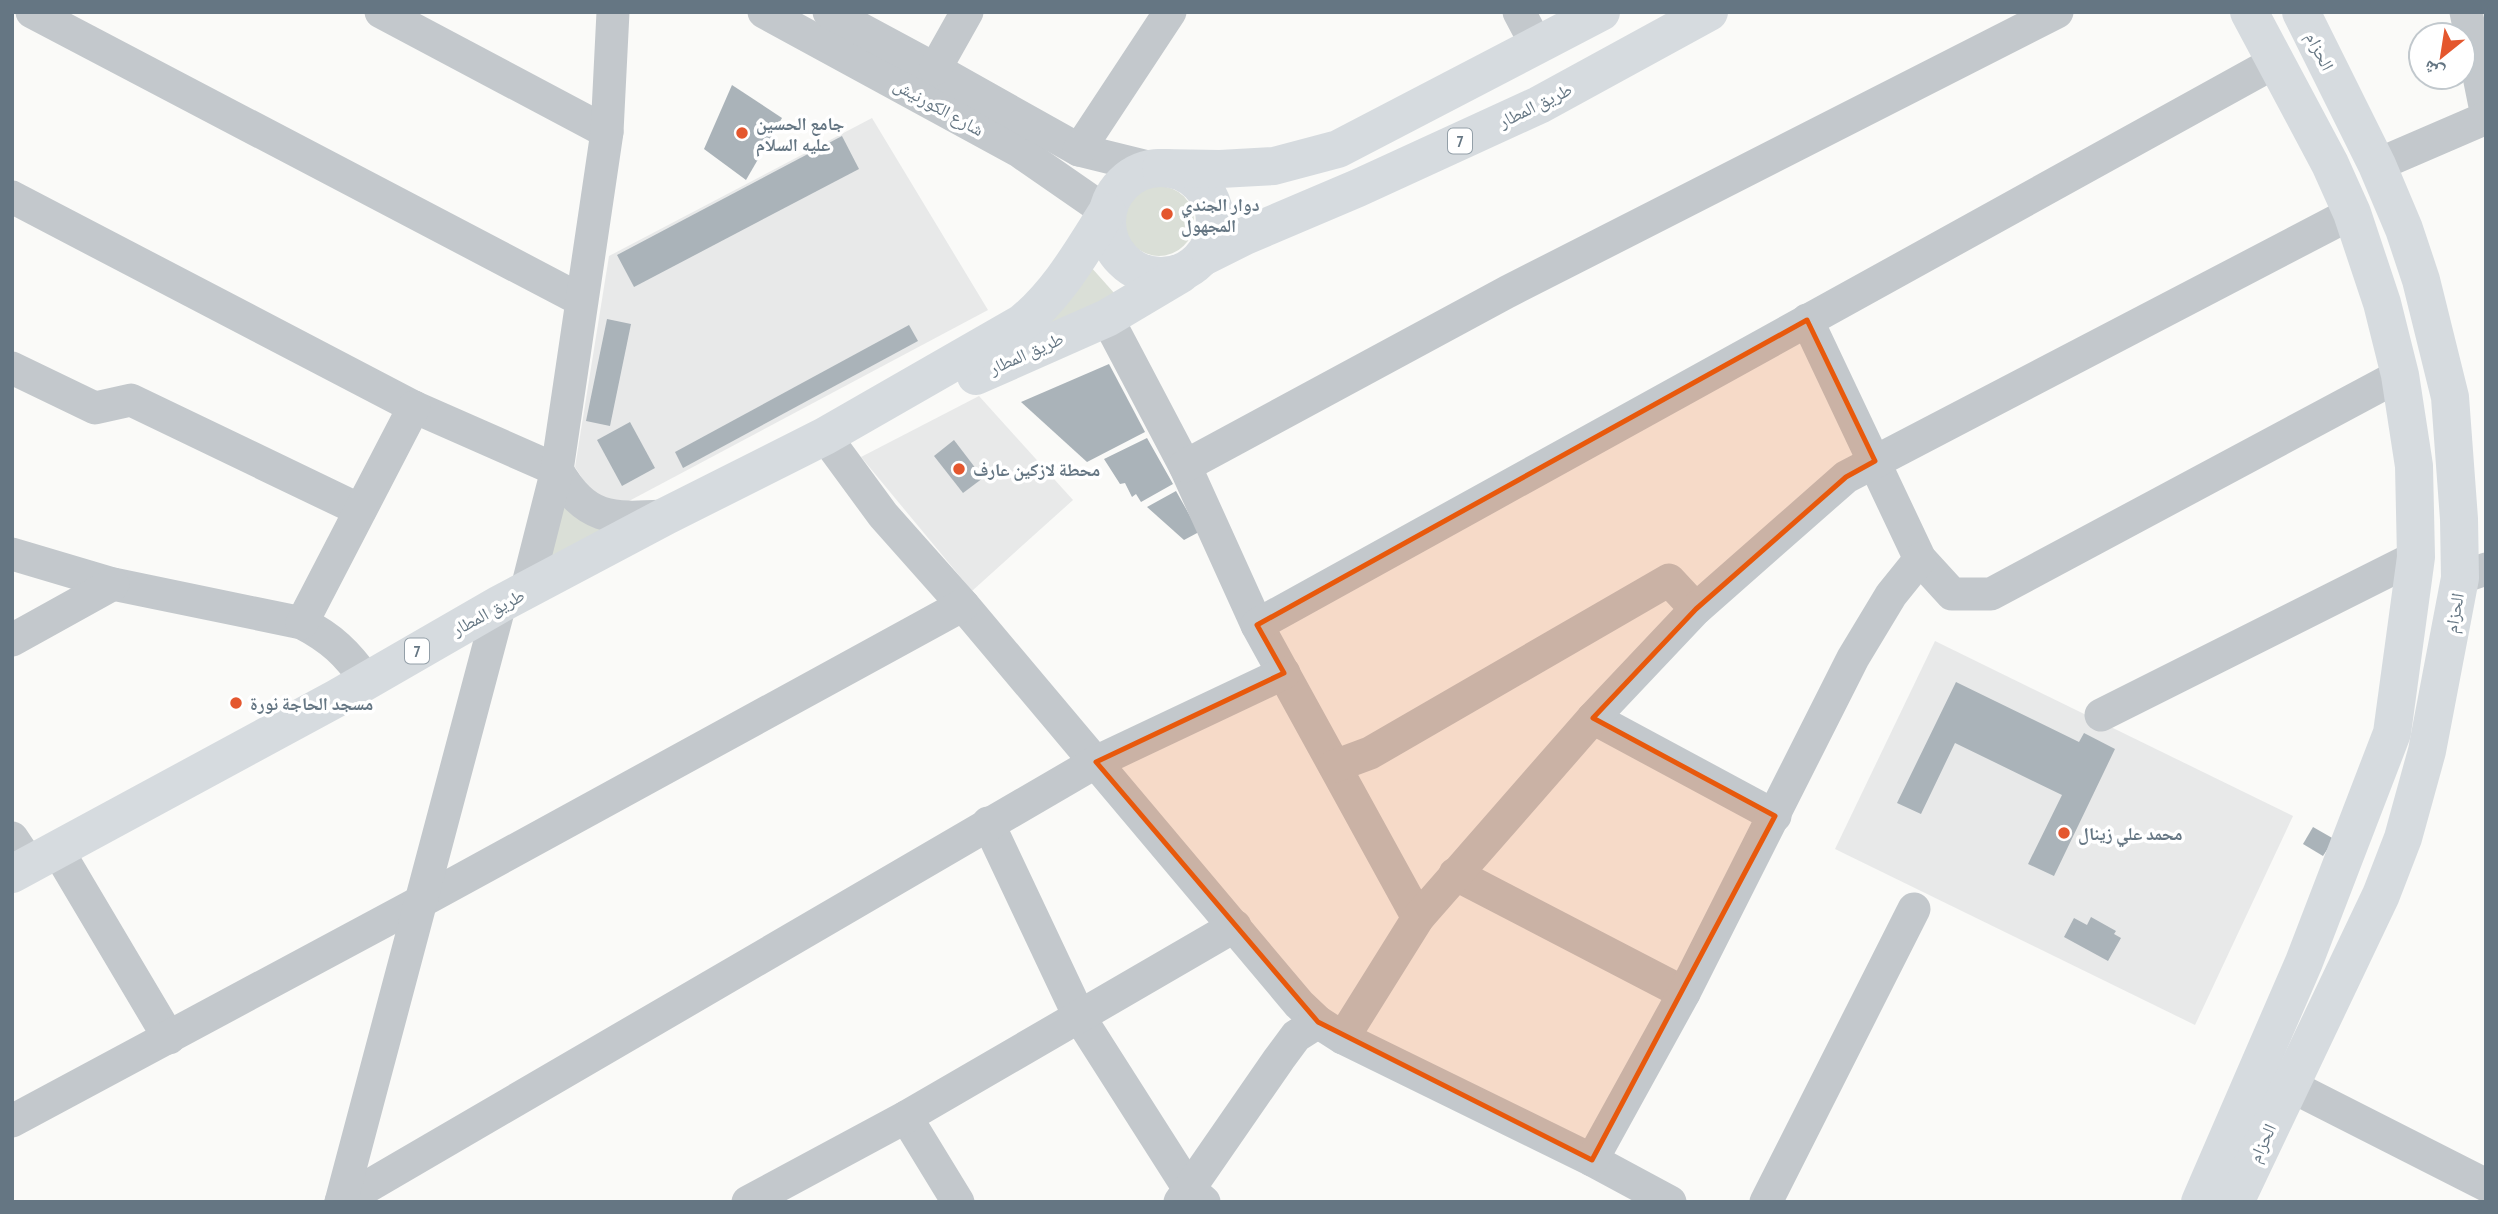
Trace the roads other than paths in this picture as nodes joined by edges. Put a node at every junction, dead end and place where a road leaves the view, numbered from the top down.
1 (32, 12) edge
2 (381, 12) edge
3 (613, 12) edge
4 (764, 12) edge
5 (829, 12) edge
6 (967, 12) edge
7 (1170, 12) edge
8 (1519, 12) edge
9 (1601, 12) edge
10 (1709, 12) edge
11 (2056, 12) edge
12 (2249, 12) edge
13 (2301, 12) edge
14 (2466, 12) edge
15 (1537, 46) junction
16 (2277, 61) junction
17 (935, 69) junction
18 (2486, 111) edge
19 (2486, 118) edge
20 (607, 132) junction
21 (1079, 150) junction
22 (2377, 165) junction
23 (1156, 168) junction
24 (12, 197) edge
25 (1107, 212) junction
26 (2352, 213) junction
27 (1197, 262) junction
28 (581, 300) junction
29 (1107, 318) junction
30 (1807, 320) junction
31 (12, 368) edge
32 (2400, 375) junction
33 (893, 398) junction
34 (414, 407) junction
35 (825, 436) junction
36 (1875, 461) junction
37 (1185, 466) junction
38 (557, 470) junction
39 (360, 510) junction
40 (666, 516) junction
41 (12, 554) edge
42 (2416, 557) junction
43 (1920, 559) junction
44 (2473, 574) edge
45 (113, 584) junction
46 (513, 598) junction
47 (964, 605) junction
48 (1696, 609) junction
49 (302, 623) junction
50 (1257, 625) junction
51 (12, 640) edge
52 (1284, 673) junction
53 (366, 680) junction
54 (2101, 715) dead end
55 (1593, 718) junction
56 (1096, 762) junction
57 (1335, 766) junction
58 (1775, 816) junction
59 (988, 824) junction
60 (28, 857) edge
61 (1455, 874) junction
62 (422, 901) junction
63 (1914, 909) dead end
64 (1418, 918) junction
65 (1235, 926) junction
66 (1684, 993) junction
67 (1080, 1018) junction
68 (1330, 1030) junction
69 (169, 1038) junction
70 (2288, 1085) junction
71 (906, 1117) junction
72 (12, 1121) edge
73 (1591, 1160) junction
74 (2486, 1185) edge
75 (1621, 1191) edge
76 (1191, 1198) edge
77 (755, 1200) edge
78 (341, 1202) edge
79 (958, 1202) edge
80 (1670, 1202) edge
81 (1766, 1202) edge
82 (2200, 1202) edge
83 (2235, 1202) edge

1 - 28 street
2 - 20 street
3 - 20 street
4 - 25 street, شارع الكورنيش
5 - 17 street, شارع الكورنيش
6 - 17 street
7 - 21 street
8 - 15 street
9 - 15 main road
10 - 27 main road, طريق المطار / 7
11 - 37 street
12 - 16 main road, الحزام
13 - 22 main road, الحزام
14 - 18 street
15 - 23 main road
16 - 26 main road, الحزام
16 - 30 street
17 - 21 street, شارع الكورنيش
19 - 22 street
20 - 28 street
21 - 23 street, شارع الكورنيش
22 - 44 main road, الحزام
23 - 25 main road
23 - 27 main road
24 - 34 street
25 - 27 main road
25 - 33 main road, طريق المطار / 7
26 - 32 main road, الحزام
26 - 36 street
27 - 29 main road, طريق المطار / 7
28 - 38 street
29 - 33 main road, طريق المطار / 7
29 - 37 street
30 - 36 street
30 - 50 street
31 - 39 street
32 - 42 main road, الحزام
32 - 43 street
33 - 35 main road, طريق المطار / 7
34 - 38 street
34 - 39 street
35 - 40 main road, طريق المطار / 7
35 - 47 street
36 - 43 street
36 - 48 street
37 - 50 street
38 - 40 street
38 - 46 street
39 - 49 street
40 - 46 main road, طريق المطار / 7
41 - 45 street
42 - 54 street
42 - 82 main road, الحزام
43 - 58 street
44 - 70 main road, الحزام
45 - 49 street
45 - 51 street
46 - 53 main road, طريق المطار / 7
46 - 62 street
47 - 56 street
47 - 62 street
48 - 55 street
48 - 57 street
49 - 53 street
50 - 52 street
52 - 56 street
52 - 57 street
53 - 60 main road, طريق المطار / 7
55 - 58 street
55 - 61 street
56 - 59 street
56 - 65 street
57 - 64 street
58 - 66 street
59 - 67 street
59 - 78 street
60 - 69 street
61 - 64 street
61 - 66 street
62 - 69 street
62 - 78 street
63 - 81 street
64 - 68 street
65 - 67 street
65 - 68 street
66 - 73 street
67 - 71 street
67 - 76 street
68 - 73 street
68 - 76 street
69 - 72 street
70 - 74 street
70 - 83 main road, الحزام
71 - 77 street
71 - 79 street
73 - 75 street
75 - 80 street

